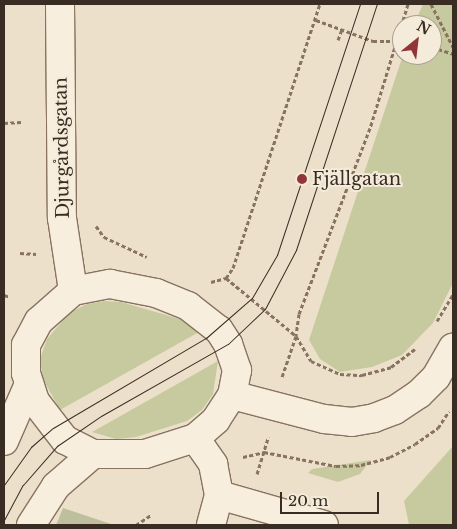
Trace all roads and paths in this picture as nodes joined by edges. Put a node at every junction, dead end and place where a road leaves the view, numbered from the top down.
1 (60, 4) edge
2 (320, 4) edge
3 (431, 4) edge
4 (316, 20) junction
5 (342, 29) junction
6 (338, 40) dead end
7 (373, 41) junction
8 (392, 41) edge
9 (371, 47) dead end
10 (453, 47) edge
11 (392, 57) edge
12 (21, 122) dead end
13 (4, 123) edge
14 (94, 222) dead end
15 (151, 259) dead end
16 (207, 281) dead end
17 (73, 291) junction
18 (453, 294) edge
19 (4, 295) edge
20 (10, 297) dead end
21 (436, 324) dead end
22 (419, 344) dead end
23 (453, 348) edge
24 (29, 384) junction
25 (232, 395) junction
26 (195, 438) junction
27 (4, 441) edge
28 (93, 454) junction
29 (219, 494) junction
30 (151, 515) dead end
31 (31, 525) edge
32 (136, 525) edge
33 (211, 525) edge
34 (324, 525) edge

1 - 17 street, Djurgårdsgatan
2 - 4 path
3 - 10 path
4 - 5 path
4 - 16 path
5 - 6 path
5 - 7 path
7 - 8 path
7 - 9 path
11 - 22 path
12 - 13 path
14 - 15 path
17 - 24 street
17 - 25 street
18 - 21 path
19 - 20 path
23 - 25 street
24 - 27 street
24 - 28 street
25 - 26 street
26 - 28 street
26 - 29 street
28 - 31 street
29 - 33 street
29 - 34 street
30 - 32 path

